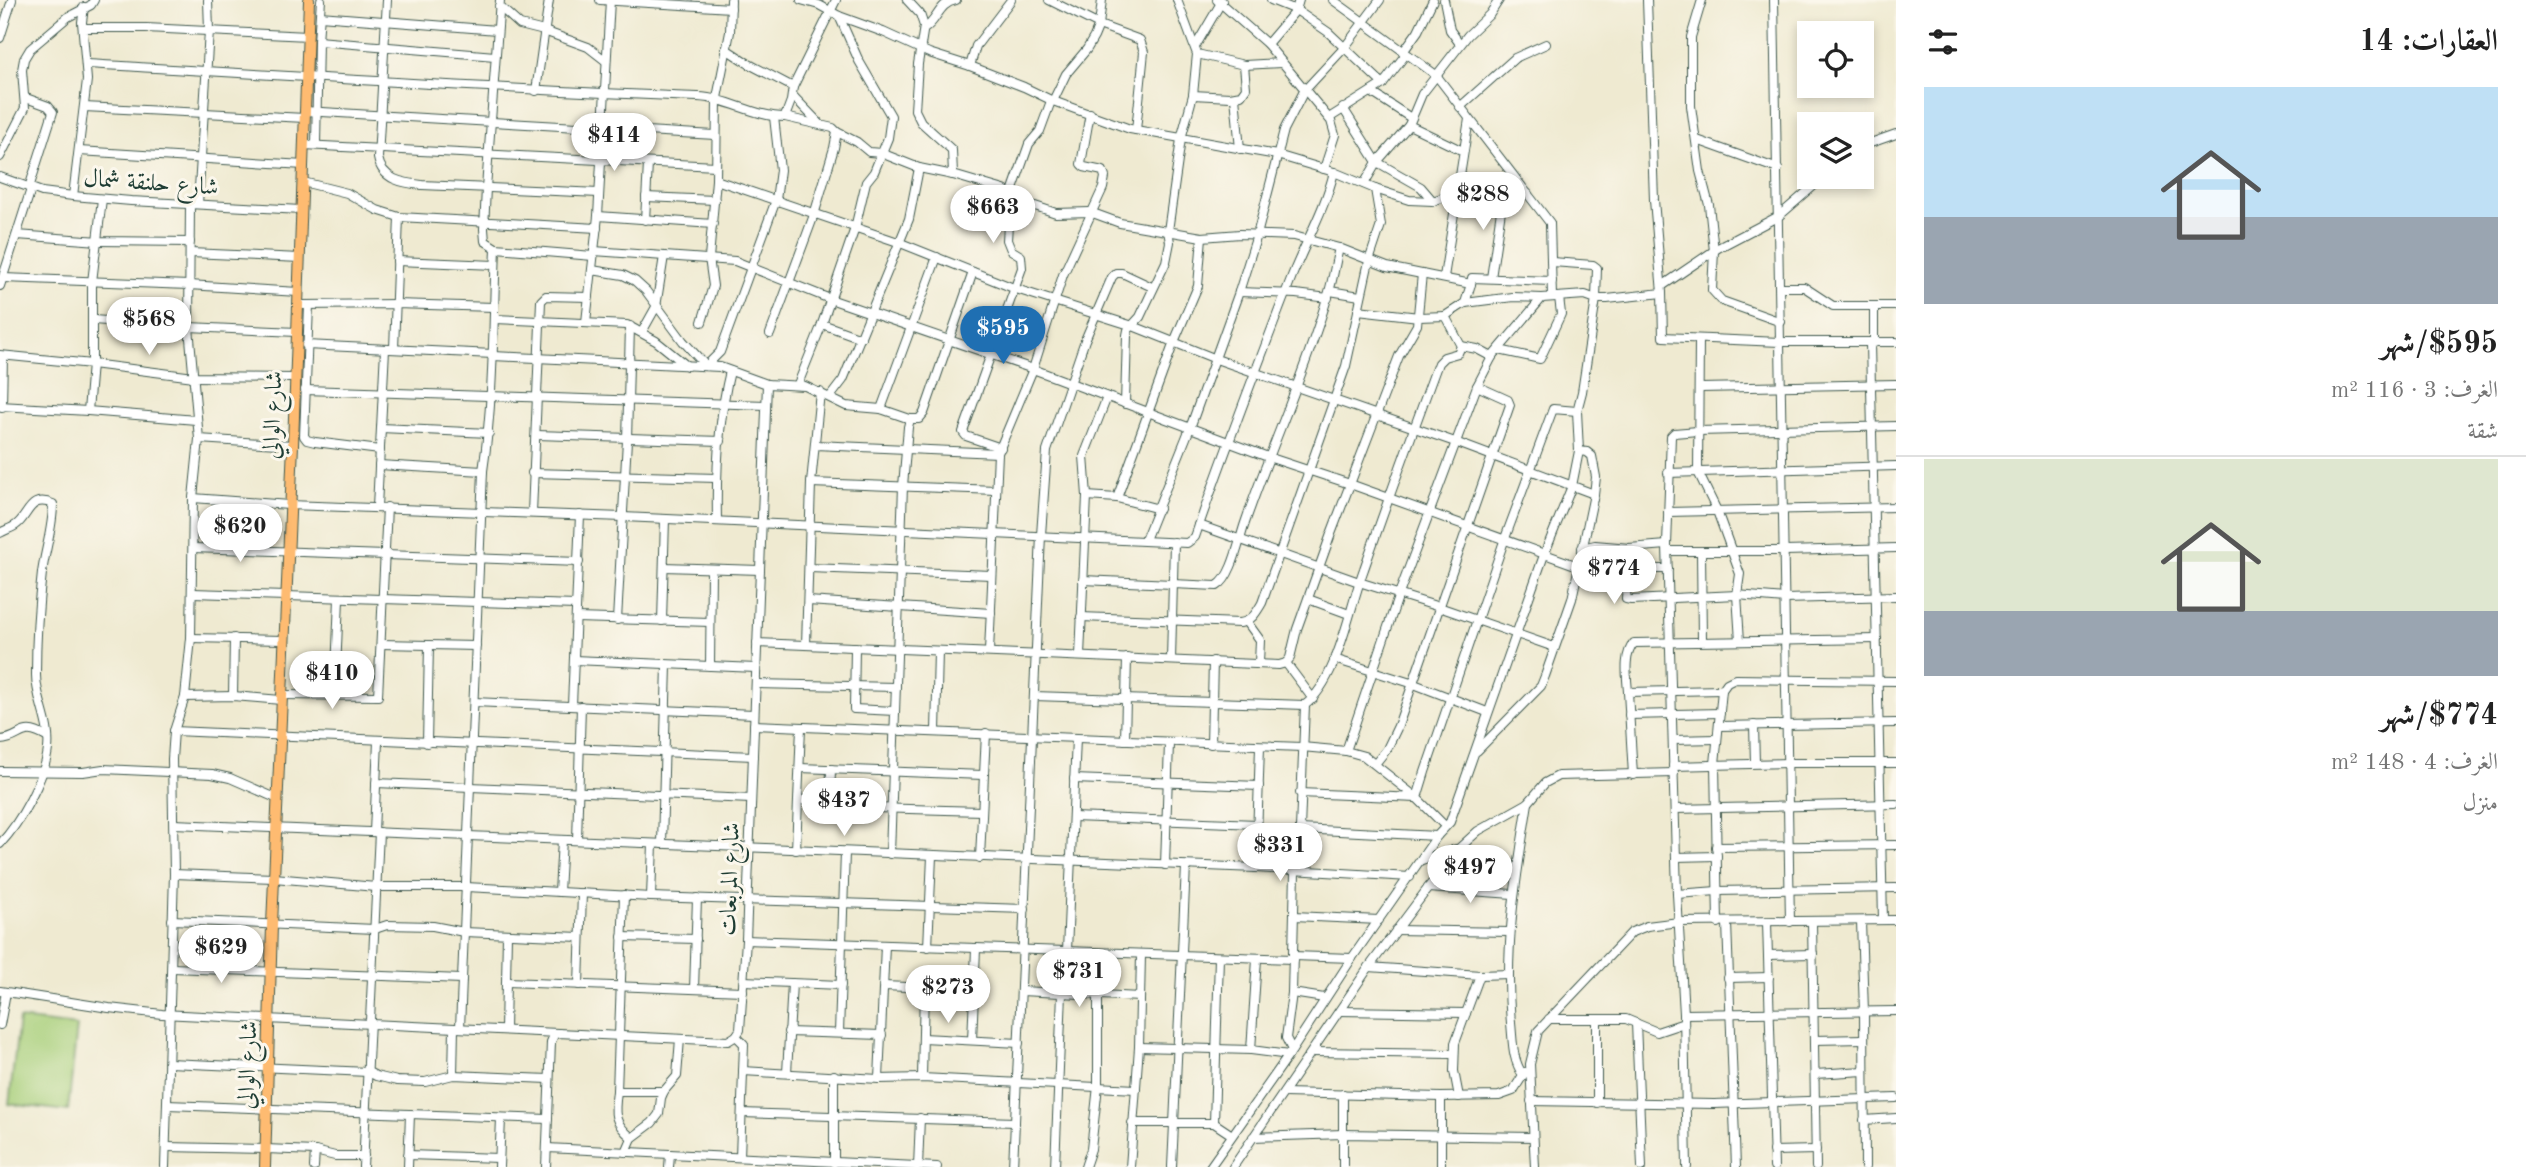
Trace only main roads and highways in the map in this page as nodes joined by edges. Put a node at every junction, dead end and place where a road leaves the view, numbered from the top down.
1 (309, 0) edge
2 (265, 1167) edge

1 - 2 main road, شارع الوالي

